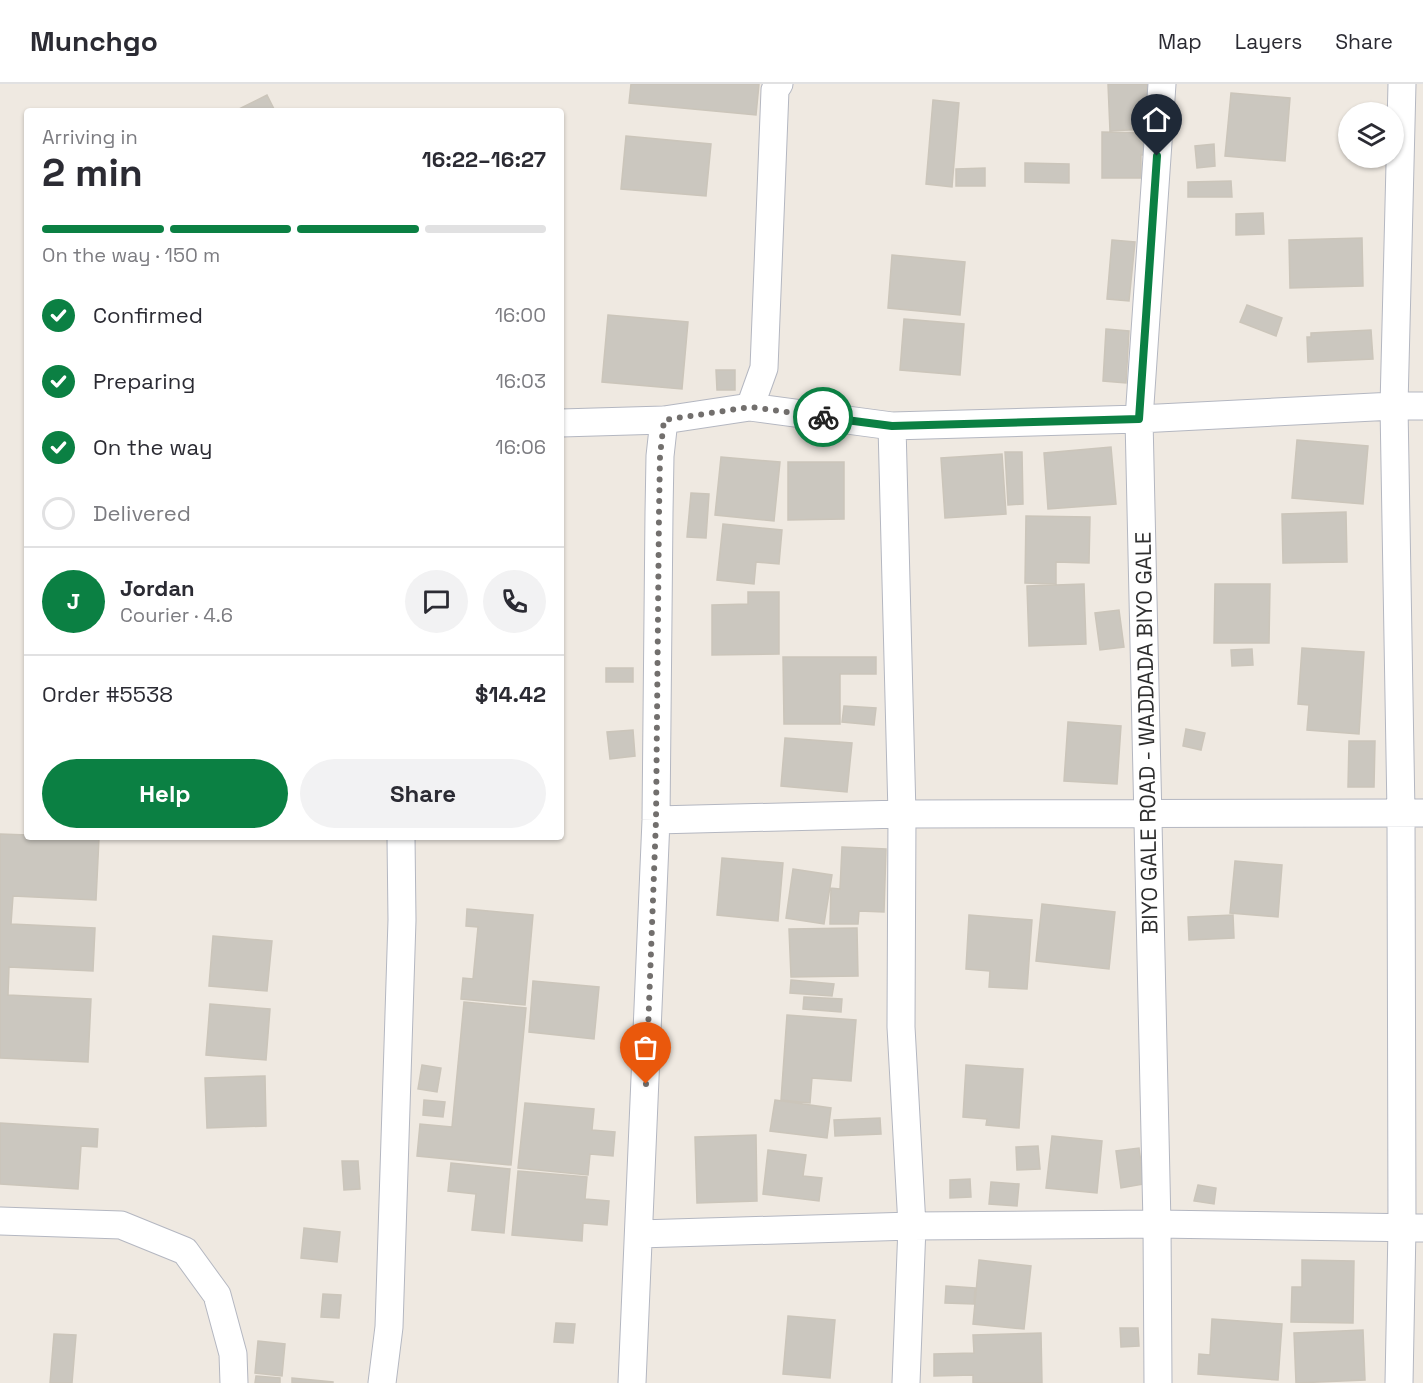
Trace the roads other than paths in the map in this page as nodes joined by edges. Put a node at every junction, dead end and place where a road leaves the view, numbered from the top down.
1 (779, 84) edge
2 (1162, 84) edge
3 (1401, 84) edge
4 (1394, 406) junction
5 (1423, 406) edge
6 (750, 407) junction
7 (1139, 419) junction
8 (664, 420) junction
9 (564, 423) edge
10 (892, 426) junction
11 (1412, 813) edge
12 (902, 814) junction
13 (1148, 814) junction
14 (656, 820) junction
15 (401, 840) edge
16 (0, 1221) edge
17 (1157, 1224) junction
18 (912, 1226) junction
19 (1413, 1228) edge
20 (639, 1234) junction
21 (234, 1383) edge
22 (382, 1383) edge
23 (632, 1383) edge
24 (906, 1383) edge
25 (1158, 1383) edge
26 (1399, 1383) edge

1 - 6 street
2 - 7 street, BIYO GALE ROAD - WADDADA BIYO GALE
3 - 4 street
4 - 5 street
4 - 7 street
4 - 11 street
6 - 8 street
6 - 10 street
7 - 10 street
7 - 13 street, BIYO GALE ROAD - WADDADA BIYO GALE
8 - 9 street
8 - 14 street
10 - 12 street
11 - 13 street
11 - 19 street
12 - 13 street
12 - 14 street
12 - 18 street
13 - 17 street, BIYO GALE ROAD - WADDADA BIYO GALE
14 - 20 street
15 - 22 street
16 - 21 street
17 - 18 street
17 - 19 street
17 - 25 street, BIYO GALE ROAD - WADDADA BIYO GALE
18 - 20 street
18 - 24 street
19 - 26 street
20 - 23 street

